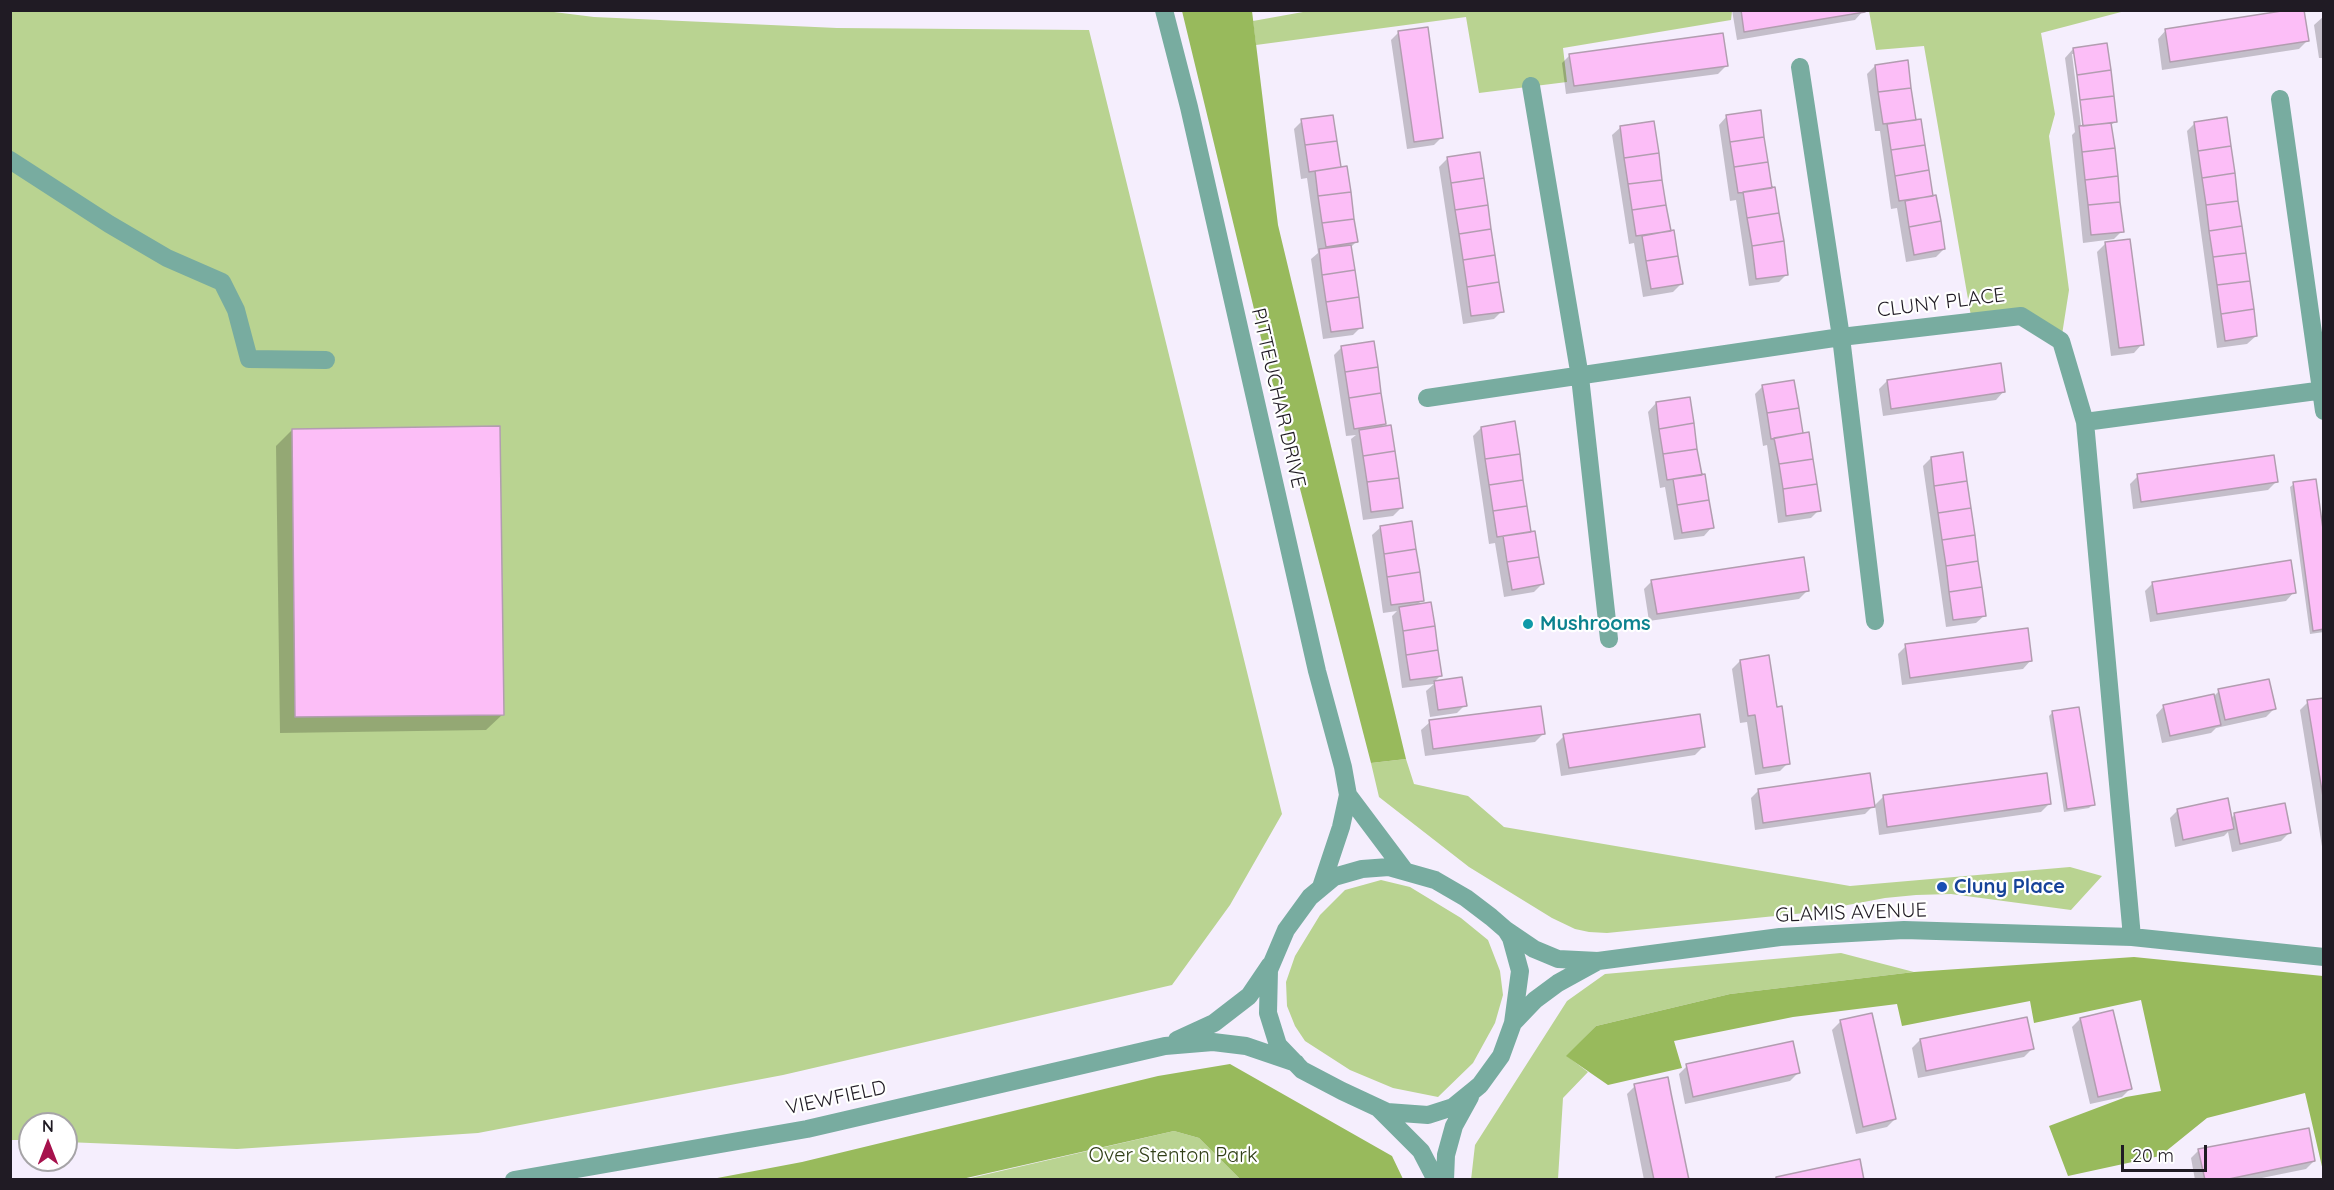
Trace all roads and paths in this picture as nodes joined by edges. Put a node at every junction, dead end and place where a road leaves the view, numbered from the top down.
1 (1164, 10) edge
2 (1800, 66) dead end
3 (1531, 87) dead end
4 (2280, 99) dead end
5 (10, 160) edge
6 (1841, 337) junction
7 (326, 360) dead end
8 (1580, 377) junction
9 (2322, 390) edge
10 (1427, 398) dead end
11 (2324, 411) edge
12 (2085, 422) junction
13 (1875, 621) dead end
14 (1609, 639) dead end
15 (1348, 795) junction
16 (1405, 872) junction
17 (1321, 887) junction
18 (1506, 930) junction
19 (2132, 937) junction
20 (2324, 957) edge
21 (1598, 961) junction
22 (1272, 963) junction
23 (1513, 1023) junction
24 (1165, 1046) junction
25 (1296, 1063) junction
26 (1474, 1090) junction
27 (1377, 1107) junction
28 (514, 1179) edge
29 (1436, 1179) edge
30 (1445, 1179) edge

1 - 15 street, PITTEUCHAR DRIVE
2 - 6 street
3 - 8 street
4 - 9 street
5 - 7 street
6 - 8 street, CLUNY PLACE
6 - 12 street, CLUNY PLACE
6 - 13 street
8 - 10 street, CLUNY PLACE
8 - 14 street
9 - 11 street
9 - 12 street
12 - 19 street, CLUNY PLACE
15 - 16 street, PITTEUCHAR DRIVE
15 - 17 street, PITTEUCHAR DRIVE
16 - 17 street, GLAMIS AVENUE
16 - 18 street, GLAMIS AVENUE
17 - 22 street
18 - 21 street, GLAMIS AVENUE
18 - 23 street
19 - 20 street, GLAMIS AVENUE
19 - 21 street, GLAMIS AVENUE
21 - 23 street, GLAMIS AVENUE
22 - 24 street, VIEWFIELD
22 - 25 street
23 - 26 street
24 - 25 street, VIEWFIELD
24 - 28 street, VIEWFIELD
25 - 27 street
26 - 27 street
26 - 30 street
27 - 29 street

